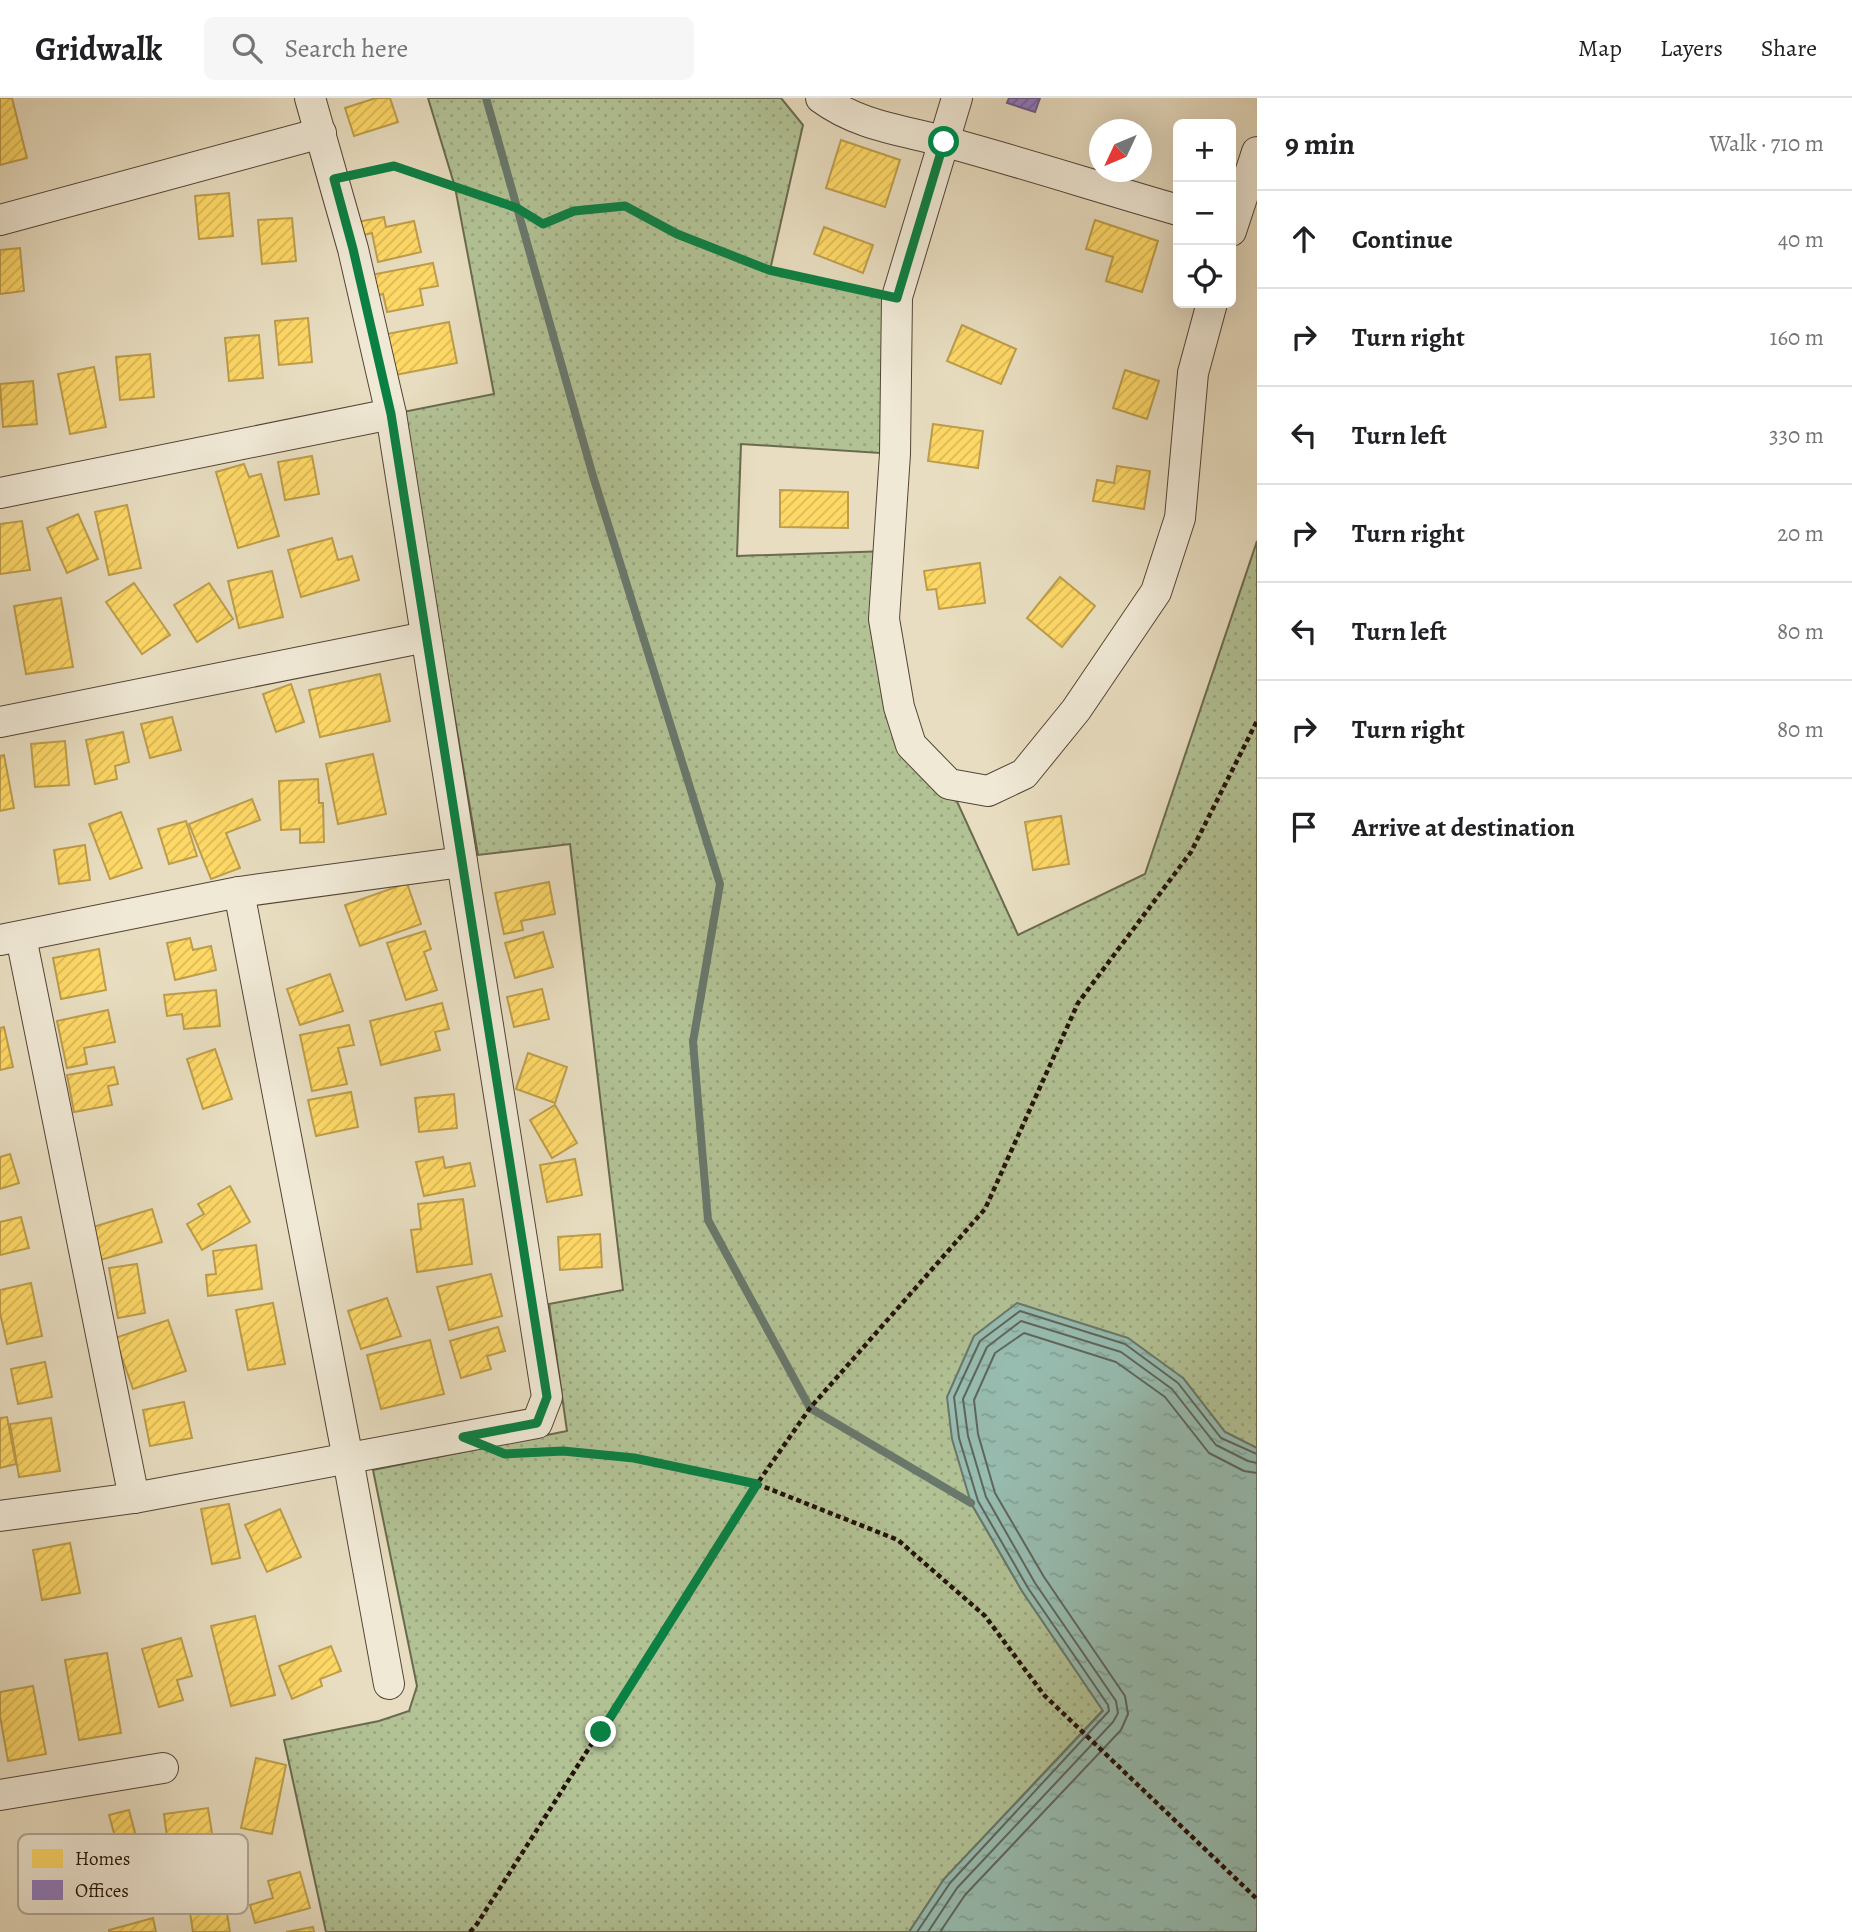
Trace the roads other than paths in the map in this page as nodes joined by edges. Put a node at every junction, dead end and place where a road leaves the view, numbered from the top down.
1 (310, 98) edge
2 (821, 98) edge
3 (957, 98) edge
4 (321, 133) junction
5 (944, 142) junction
6 (1257, 152) edge
7 (1173, 209) edge
8 (0, 220) edge
9 (1238, 229) edge
10 (1211, 308) edge
11 (391, 414) junction
12 (0, 493) edge
13 (426, 637) junction
14 (0, 722) edge
15 (462, 862) junction
16 (239, 892) junction
17 (11, 938) edge
18 (348, 1459) junction
19 (134, 1498) junction
20 (0, 1516) edge
21 (389, 1684) dead end
22 (163, 1768) dead end
23 (0, 1795) edge

1 - 4 street
2 - 5 street
3 - 5 street
4 - 8 street
4 - 11 street
5 - 7 street
5 - 10 street
6 - 9 street
11 - 12 street
11 - 13 street
13 - 14 street
13 - 15 street
15 - 16 street
15 - 18 street
16 - 17 street
16 - 18 street
17 - 19 street
18 - 19 street
18 - 21 street
19 - 20 street
22 - 23 street

